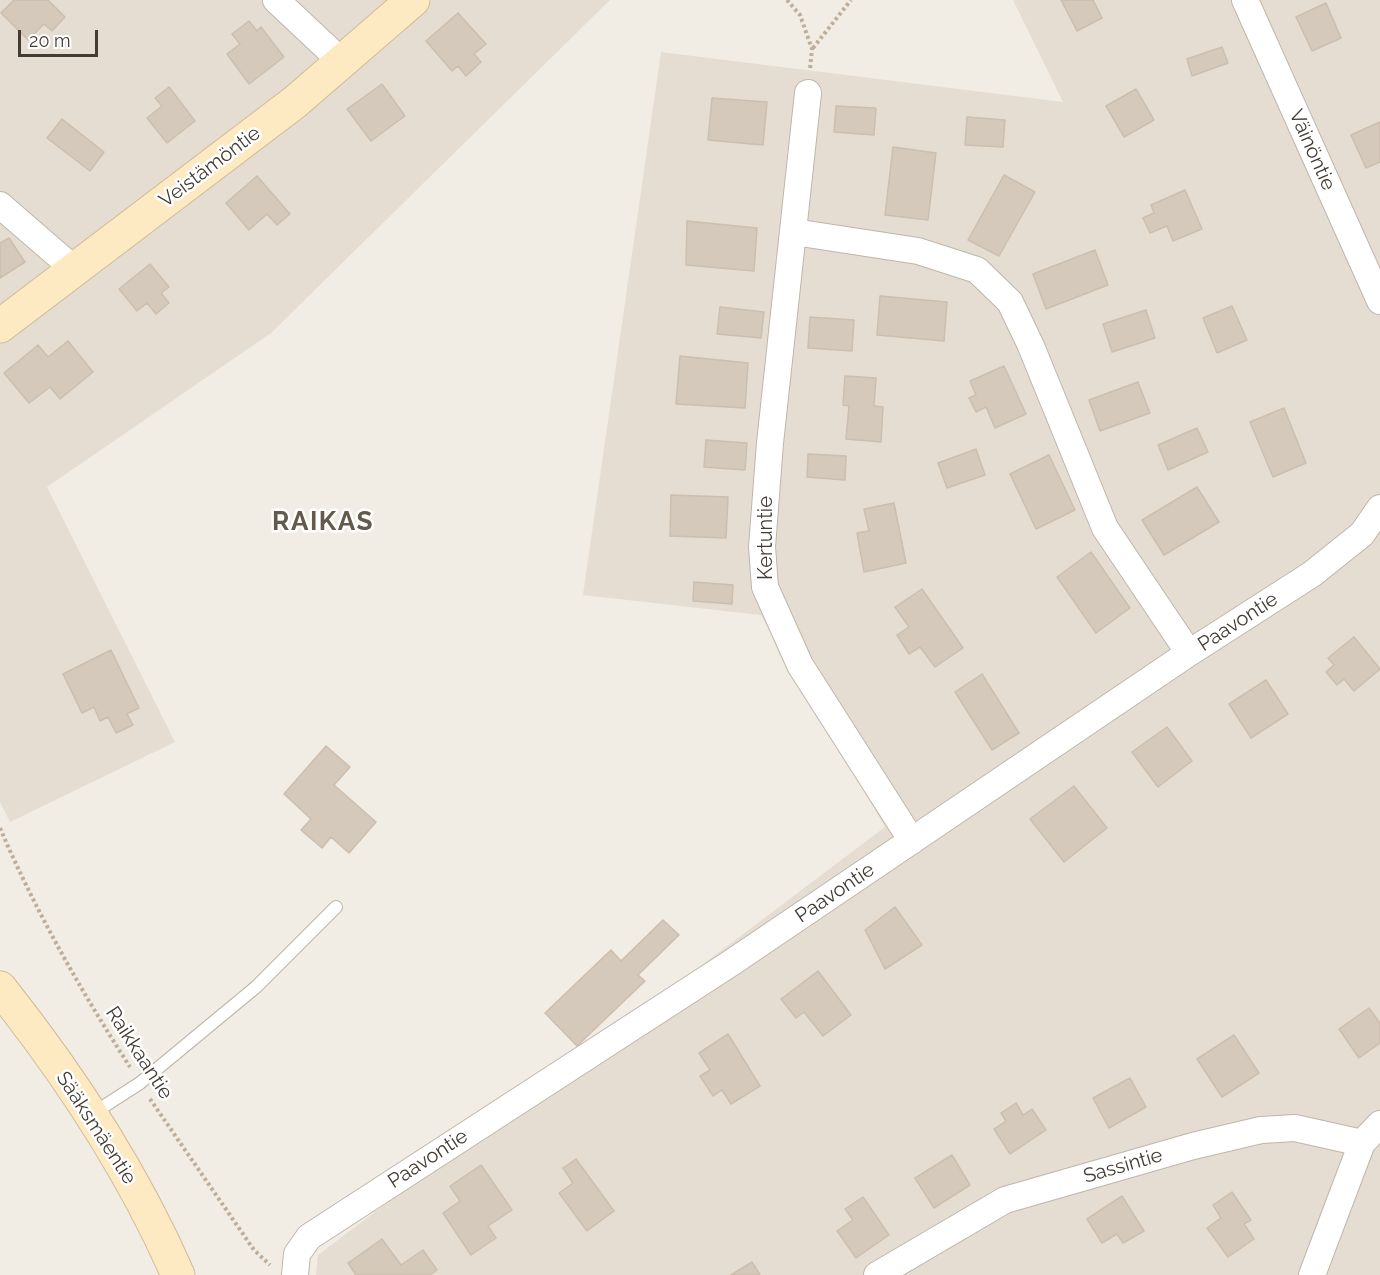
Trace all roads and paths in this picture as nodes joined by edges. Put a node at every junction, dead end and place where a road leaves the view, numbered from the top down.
1 (276, 0) edge
2 (412, 0) edge
3 (787, 0) edge
4 (851, 0) edge
5 (1245, 0) edge
6 (812, 49) junction
7 (342, 62) junction
8 (808, 93) joint
9 (0, 205) edge
10 (794, 232) junction
11 (75, 270) junction
12 (1380, 301) edge
13 (0, 326) edge
14 (1380, 508) edge
15 (1189, 653) junction
16 (0, 828) edge
17 (912, 841) junction
18 (336, 907) dead end
19 (0, 988) edge
20 (140, 1083) junction
21 (91, 1115) junction
22 (1380, 1124) edge
23 (1362, 1143) junction
24 (285, 1272) edge
25 (178, 1275) edge
26 (877, 1275) edge
27 (1312, 1275) edge

1 - 7 street
2 - 7 street, Veistämöntie
3 - 6 path
4 - 6 path
5 - 12 street, Väinöntie
6 - 8 path
7 - 11 street, Veistämöntie
8 - 10 street, Kertuntie
9 - 11 street
10 - 15 street
10 - 17 street, Kertuntie
11 - 13 street, Veistämöntie
14 - 15 street, Paavontie
15 - 17 street, Paavontie
16 - 20 path, Raikkaantie
17 - 24 street, Paavontie
18 - 20 lane
19 - 21 street, Sääksmäentie
20 - 21 lane
20 - 24 path, Raikkaantie
21 - 25 street, Sääksmäentie
22 - 23 street
23 - 26 street, Sassintie
23 - 27 street

